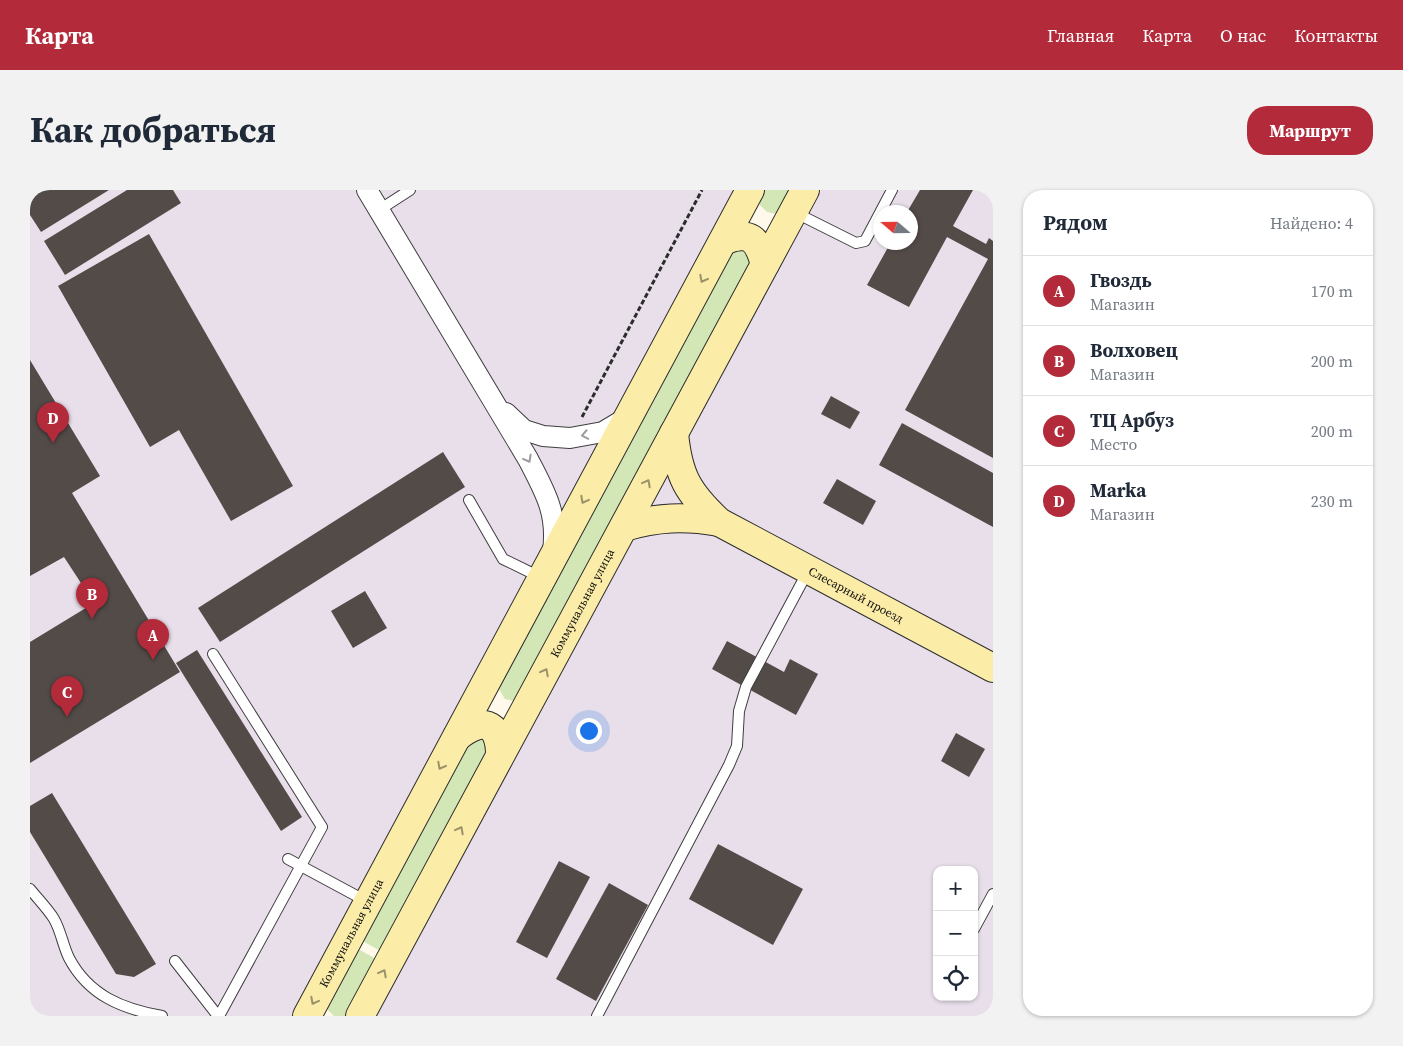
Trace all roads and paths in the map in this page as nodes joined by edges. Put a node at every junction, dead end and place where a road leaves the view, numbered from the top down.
1 (367, 190) edge
2 (410, 190) edge
3 (702, 190) edge
4 (892, 190) edge
5 (748, 195) edge
6 (795, 208) edge
7 (379, 210) junction
8 (723, 241) junction
9 (765, 264) junction
10 (494, 402) junction
11 (629, 416) junction
12 (674, 433) junction
13 (570, 438) junction
14 (469, 500) dead end
15 (719, 522) junction
16 (624, 527) junction
17 (547, 569) junction
18 (808, 570) junction
19 (213, 654) dead end
20 (993, 668) edge
21 (482, 692) junction
22 (525, 710) junction
23 (457, 737) junction
24 (500, 755) junction
25 (288, 859) dead end
26 (301, 866) junction
27 (30, 889) edge
28 (993, 894) edge
29 (368, 902) junction
30 (978, 922) edge
31 (175, 962) dead end
32 (133, 1014) edge
33 (162, 1016) edge
34 (219, 1016) edge
35 (306, 1016) edge
36 (360, 1016) edge
37 (597, 1016) edge

1 - 7 street
2 - 7 lane
3 - 13 path
4 - 6 lane
5 - 6 main road
5 - 8 main road, Коммунальная улица
6 - 9 main road, Коммунальная улица
7 - 10 street
8 - 9 main road
8 -> 11 main road, Коммунальная улица
9 - 12 main road, Коммунальная улица
10 - 13 street
10 -> 17 street
11 -> 13 street
11 -> 17 main road, Коммунальная улица
12 - 15 main road, Слесарный проезд
16 -> 12 main road, Коммунальная улица
14 - 17 lane
15 - 16 main road, Слесарный проезд
15 - 18 main road, Слесарный проезд
22 -> 16 main road, Коммунальная улица
17 - 21 main road, Коммунальная улица
18 - 20 main road, Слесарный проезд
18 - 37 lane
19 - 26 lane
21 - 22 main road
21 - 23 main road, Коммунальная улица
22 - 24 main road, Коммунальная улица
23 - 24 main road
23 -> 29 main road, Коммунальная улица
36 -> 24 main road, Коммунальная улица
25 - 26 lane
26 - 29 lane
26 - 34 lane
27 - 32 lane
28 - 30 lane
29 -> 35 main road, Коммунальная улица
31 - 34 lane
32 - 33 lane

